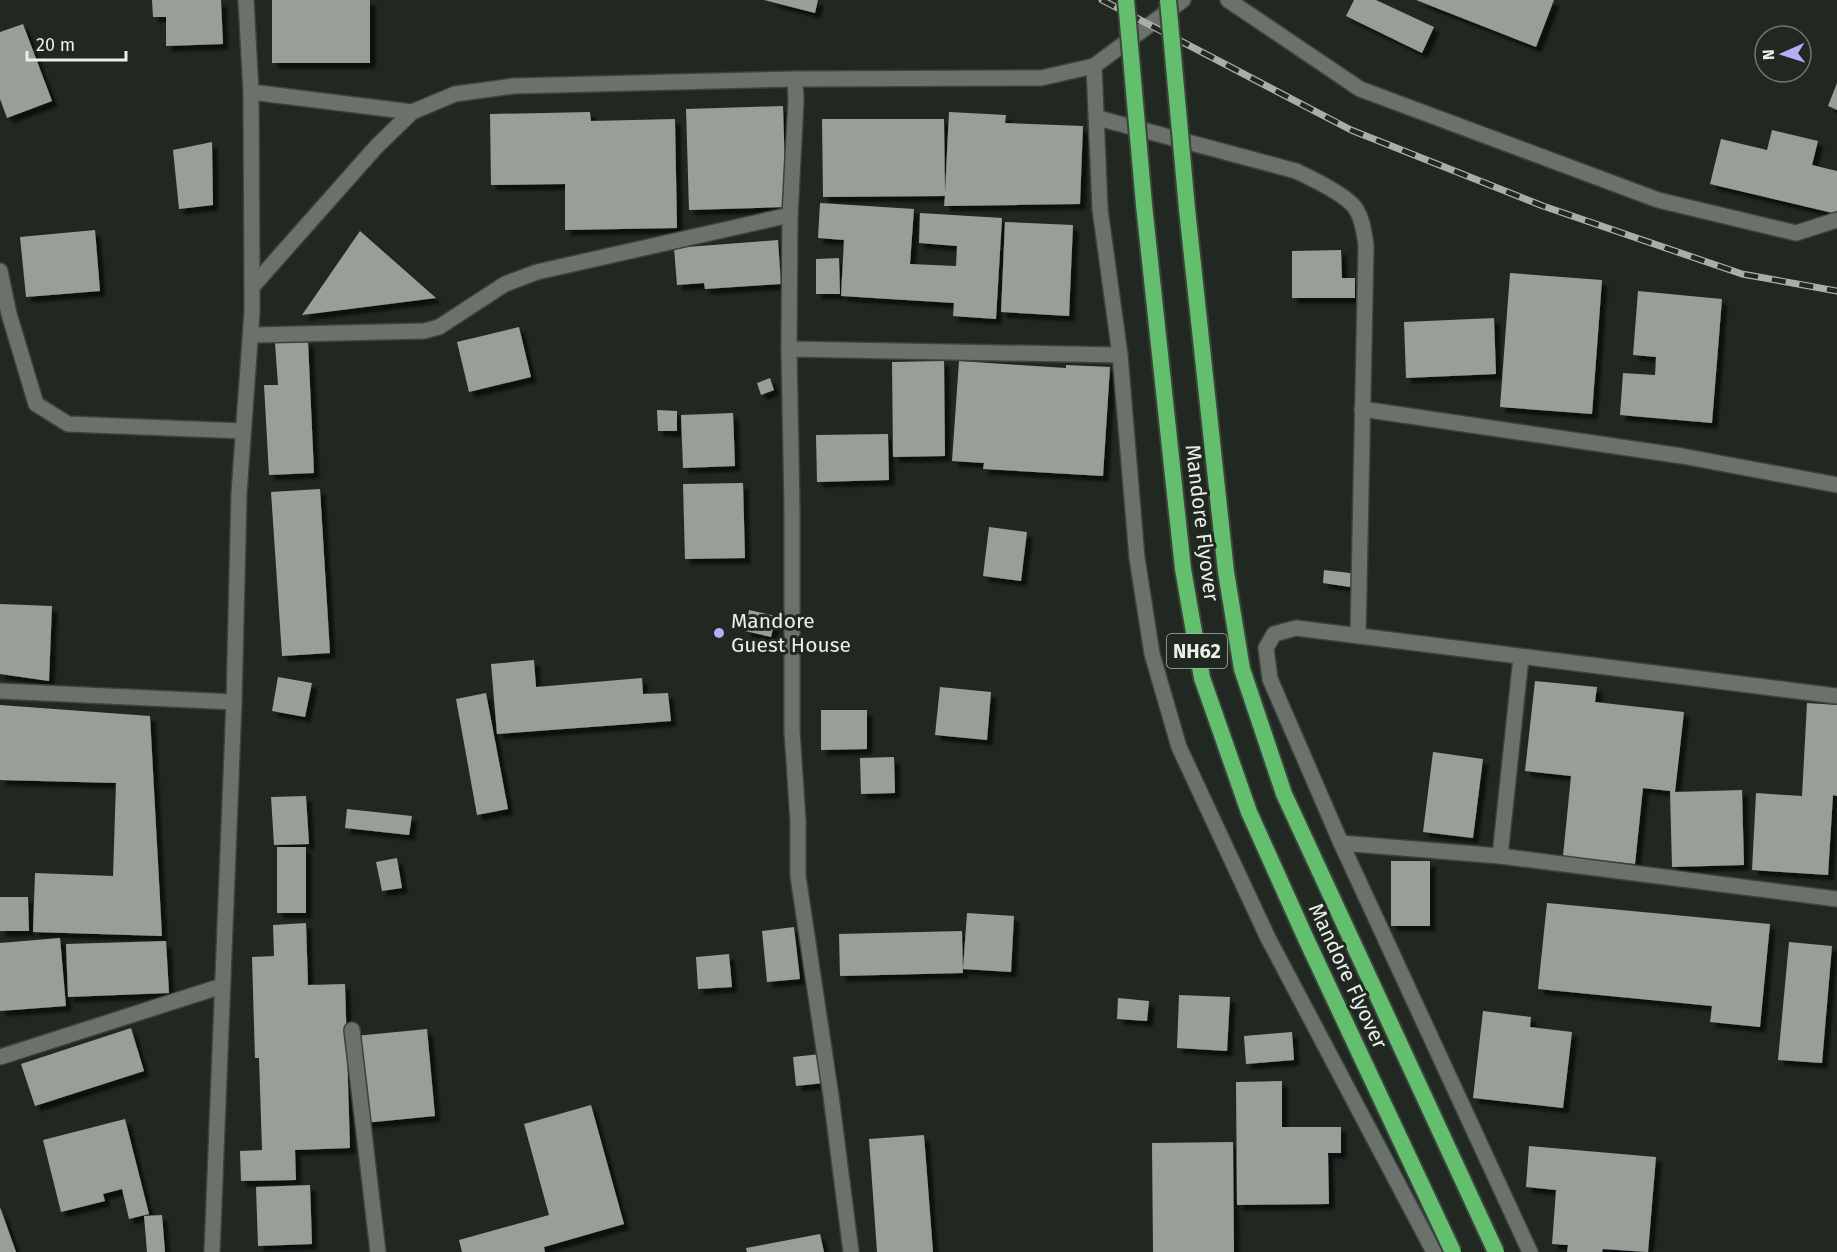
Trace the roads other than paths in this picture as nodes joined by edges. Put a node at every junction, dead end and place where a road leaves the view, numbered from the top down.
1 (246, 0) edge
2 (1126, 0) edge
3 (1168, 0) edge
4 (1183, 0) edge
5 (1228, 0) edge
6 (1094, 66) junction
7 (795, 79) junction
8 (251, 92) junction
9 (412, 112) junction
10 (1098, 118) junction
11 (790, 215) junction
12 (1837, 220) edge
13 (0, 271) edge
14 (252, 287) junction
15 (4, 316) edge
16 (251, 335) junction
17 (789, 349) junction
18 (1120, 355) junction
19 (1362, 409) junction
20 (243, 431) junction
21 (1837, 485) edge
22 (1358, 636) junction
23 (1521, 657) junction
24 (0, 691) edge
25 (1837, 696) edge
26 (234, 702) junction
27 (1341, 843) junction
28 (1500, 856) junction
29 (1837, 899) edge
30 (222, 986) junction
31 (352, 1030) dead end
32 (0, 1058) edge
33 (212, 1252) edge
34 (378, 1252) edge
35 (851, 1252) edge
36 (1434, 1252) edge
37 (1453, 1252) edge
38 (1496, 1252) edge
39 (1530, 1252) edge

1 - 8 street
2 - 37 highway, Mandore Flyover / NH62, bridge
3 - 38 highway, Mandore Flyover / NH62, bridge
4 - 6 street
5 - 12 street
6 - 7 street
6 - 10 street
7 - 9 street
7 - 11 street
8 - 9 street
8 - 14 street
9 - 14 street
10 - 18 street
10 - 19 street
11 - 16 street
11 - 17 street
13 - 15 street
14 - 16 street
15 - 20 street
16 - 20 street
17 - 18 street
17 - 35 street
18 - 36 street
19 - 21 street
19 - 22 street
20 - 26 street
22 - 23 street
22 - 27 street
23 - 25 street
23 - 28 street
24 - 26 street
26 - 30 street
27 - 28 street
27 - 39 street
28 - 29 street
30 - 32 street
30 - 33 street
31 - 34 street

